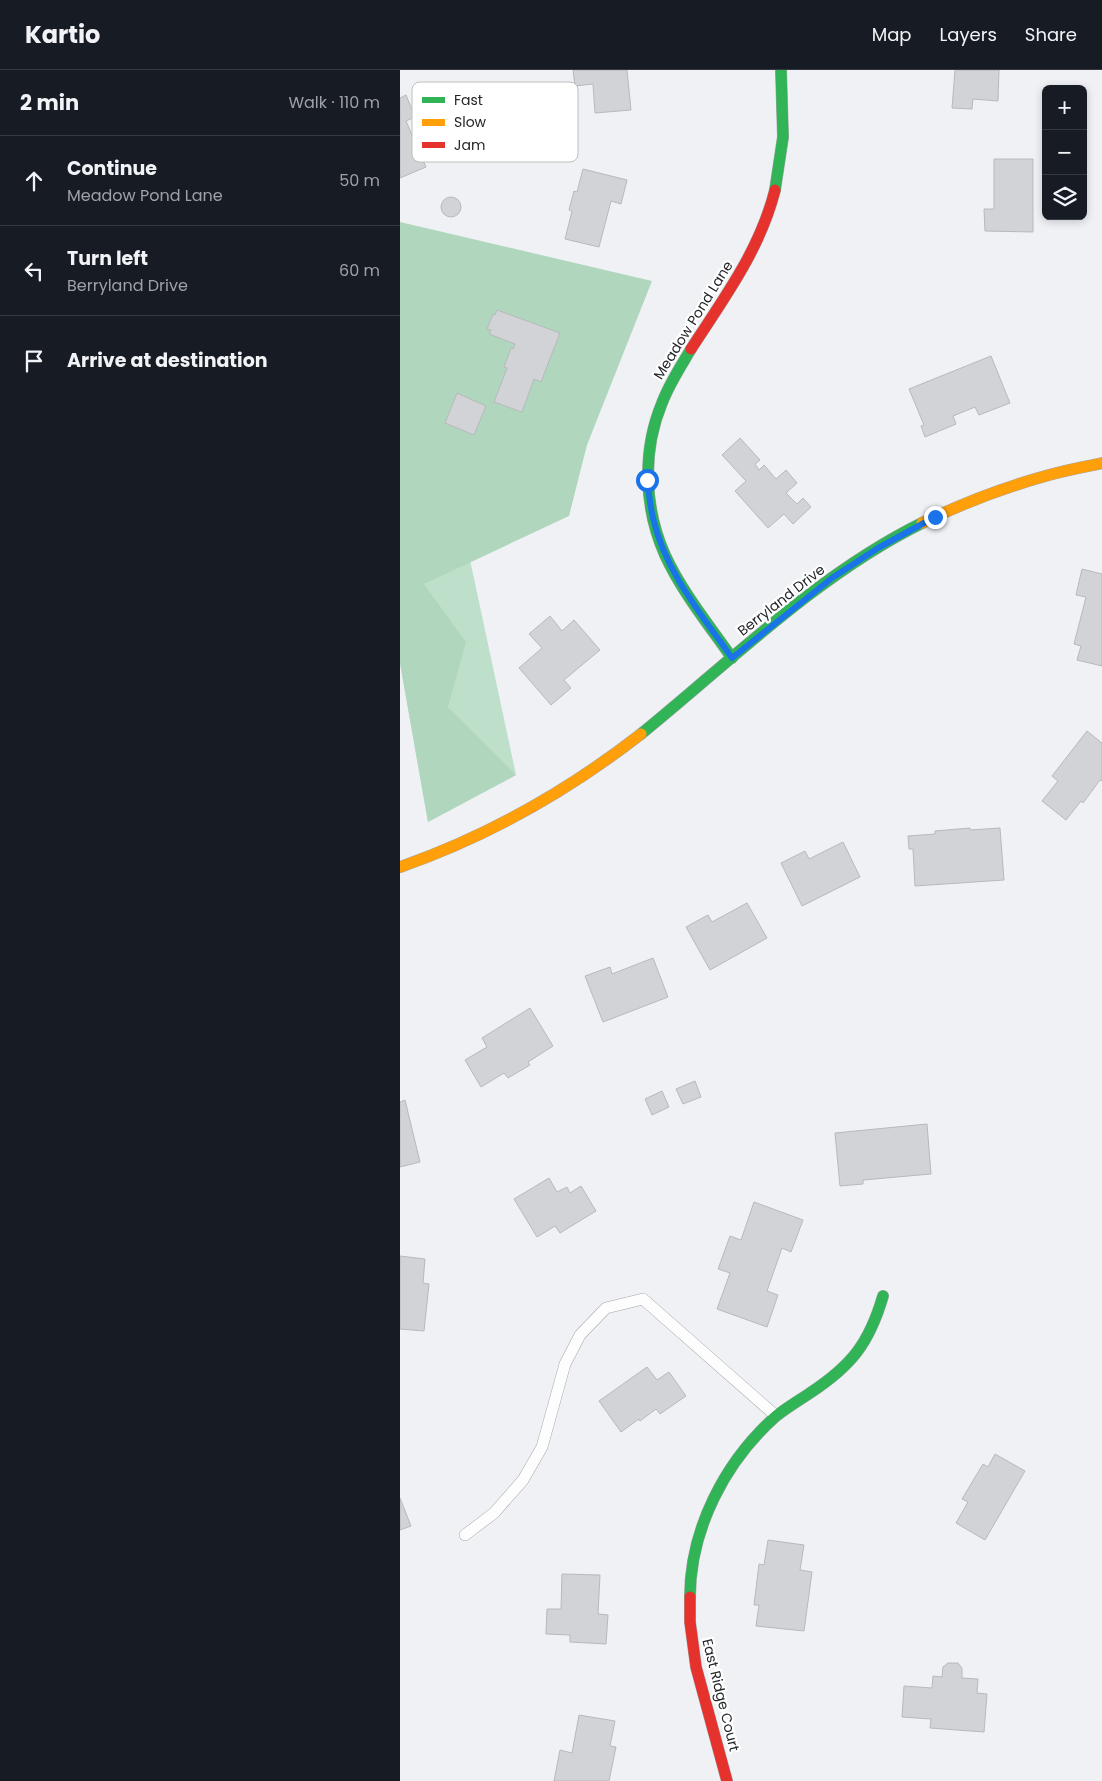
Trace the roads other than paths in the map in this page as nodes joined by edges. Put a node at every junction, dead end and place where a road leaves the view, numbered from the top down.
1 (781, 70) edge
2 (1102, 463) edge
3 (732, 658) junction
4 (400, 867) edge
5 (883, 1296) dead end
6 (776, 1416) junction
7 (465, 1535) dead end
8 (727, 1781) edge

1 - 3 street, Meadow Pond Lane
2 - 3 street, Berryland Drive
3 - 4 street, Berryland Drive
5 - 6 street, East Ridge Court
6 - 7 lane
6 - 8 street, East Ridge Court

